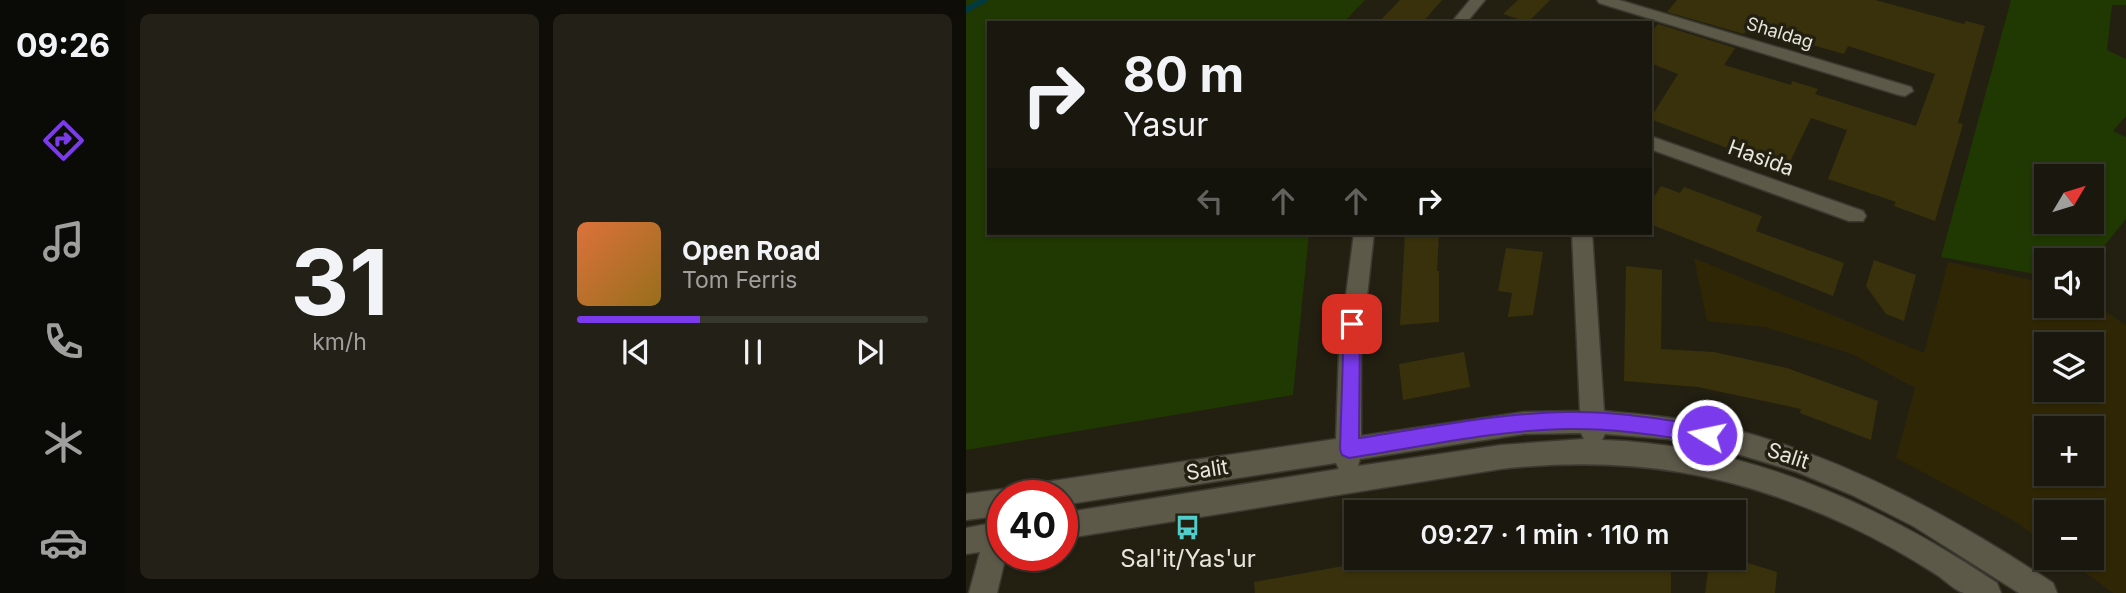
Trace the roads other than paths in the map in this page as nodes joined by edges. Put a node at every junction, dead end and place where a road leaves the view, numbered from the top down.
1 (1478, 0) edge
2 (1604, 0) edge
3 (1460, 21) edge
4 (1906, 91) dead end
5 (1652, 143) edge
6 (1856, 216) dead end
7 (1364, 235) edge
8 (1582, 235) edge
9 (1592, 421) junction
10 (1349, 449) junction
11 (1594, 452) junction
12 (1347, 481) junction
13 (1078, 490) edge
14 (987, 504) edge
15 (966, 507) edge
16 (1078, 523) edge
17 (987, 533) edge
18 (966, 541) edge
19 (989, 571) edge
20 (983, 593) edge
21 (1987, 593) edge
22 (2043, 593) edge

1 - 3 street
2 - 4 street, Shaldag
5 - 6 street, Hasida
7 - 10 street
8 - 9 street
9 - 10 street, Salit
9 - 11 street
9 - 22 street, Salit
10 - 12 street
10 - 13 street, Salit
11 - 12 street, Salit
11 - 21 street, Salit
12 - 16 street, Salit
14 - 15 street
17 - 18 street
19 - 20 street

